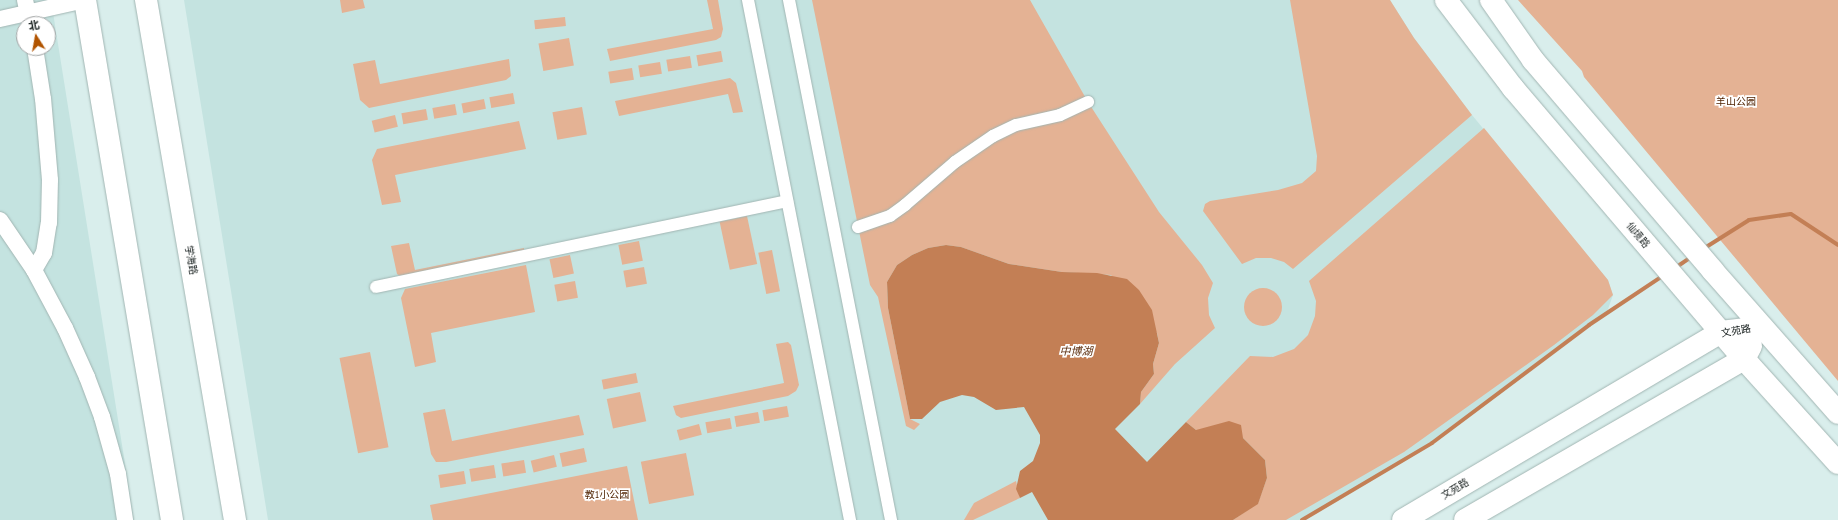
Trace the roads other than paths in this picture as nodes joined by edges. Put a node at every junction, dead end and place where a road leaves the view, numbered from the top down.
1 (84, 0) edge
2 (146, 0) edge
3 (748, 0) edge
4 (789, 0) edge
5 (1446, 0) edge
6 (1491, 0) edge
7 (27, 13) edge
8 (0, 19) edge
9 (36, 56) edge
10 (1088, 102) dead end
11 (787, 201) junction
12 (0, 220) edge
13 (858, 227) dead end
14 (34, 270) junction
15 (376, 287) dead end
16 (1761, 327) junction
17 (1721, 332) junction
18 (1744, 359) junction
19 (1838, 413) edge
20 (1838, 463) edge
21 (125, 520) edge
22 (172, 520) edge
23 (234, 520) edge
24 (850, 520) edge
25 (891, 520) edge
26 (1403, 520) edge
27 (1465, 520) edge

1 - 7 street
1 - 22 main road
2 - 23 main road, 学海路
3 - 11 street
4 - 25 street
5 - 17 main road, 仙境路
6 - 16 main road
7 - 8 street
9 - 14 street
10 - 13 street
11 - 15 street
11 - 24 street
12 - 14 street
14 - 21 street
16 - 17 main road, 文苑路
16 - 18 main road, 文苑路
16 - 19 main road
17 - 18 main road, 仙境路
17 - 26 main road, 文苑路
18 - 20 main road, 仙境路
18 - 27 main road

